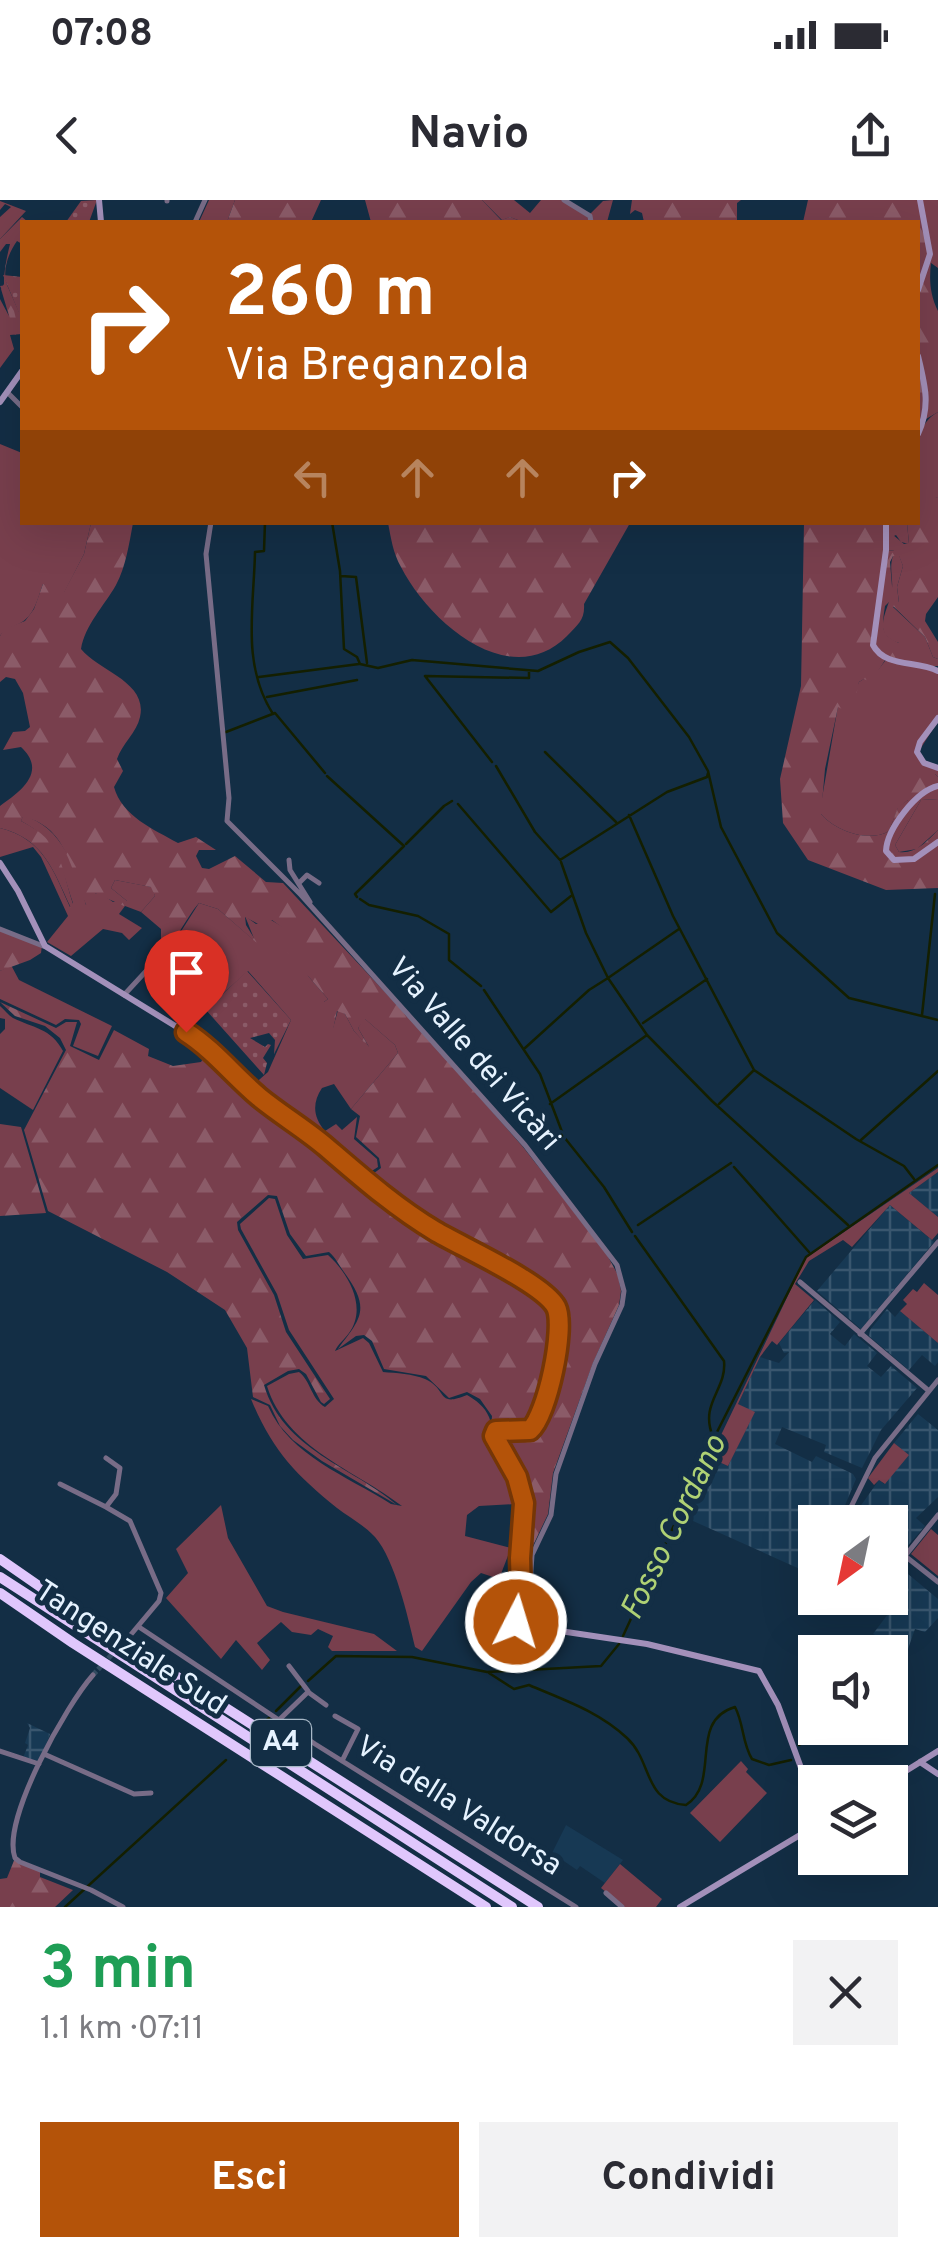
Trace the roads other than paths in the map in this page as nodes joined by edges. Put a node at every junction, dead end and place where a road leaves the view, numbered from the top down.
1 (564, 200) edge
2 (920, 200) edge
3 (574, 203) edge
4 (920, 284) edge
5 (920, 365) edge
6 (20, 374) edge
7 (20, 387) edge
8 (9, 390) junction
9 (0, 402) edge
10 (20, 404) edge
11 (920, 429) edge
12 (211, 525) edge
13 (886, 525) edge
14 (938, 671) edge
15 (938, 718) edge
16 (938, 768) edge
17 (938, 786) edge
18 (938, 842) edge
19 (289, 860) dead end
20 (0, 862) edge
21 (299, 883) junction
22 (320, 883) dead end
23 (310, 905) junction
24 (0, 929) edge
25 (45, 946) junction
26 (160, 956) dead end
27 (124, 996) junction
28 (938, 1242) edge
29 (800, 1282) dead end
30 (860, 1334) junction
31 (938, 1380) edge
32 (929, 1390) junction
33 (106, 1458) dead end
34 (60, 1484) dead end
35 (852, 1505) edge
36 (106, 1508) junction
37 (938, 1515) edge
38 (908, 1552) edge
39 (908, 1558) edge
40 (0, 1559) edge
41 (0, 1576) edge
42 (938, 1582) edge
43 (0, 1593) edge
44 (0, 1601) edge
45 (139, 1627) junction
46 (526, 1630) junction
47 (128, 1638) dead end
48 (289, 1666) dead end
49 (94, 1674) tunnel mouth
50 (308, 1692) junction
51 (326, 1705) dead end
52 (336, 1716) dead end
53 (280, 1719) junction
54 (0, 1751) edge
55 (938, 1751) edge
56 (44, 1754) junction
57 (342, 1762) junction
58 (920, 1762) junction
59 (39, 1764) junction
60 (800, 1765) edge
61 (908, 1770) edge
62 (938, 1774) edge
63 (151, 1794) dead end
64 (798, 1836) edge
65 (606, 1893) dead end
66 (123, 1907) edge
67 (474, 1907) edge
68 (486, 1907) edge
69 (512, 1907) edge
70 (538, 1907) edge
71 (576, 1907) edge
72 (622, 1907) edge
73 (680, 1907) edge

1 - 3 street
2 - 4 street
5 - 11 street
6 - 8 street
7 - 8 street
8 - 9 street
8 - 10 street
12 - 23 street, Via Valle dei Vicàri
13 - 14 street
15 - 16 street
17 - 18 street
19 - 21 street
20 - 25 street
21 - 22 street
21 - 23 street
23 - 46 street, Via Valle dei Vicàri
24 - 25 street
25 - 27 street
26 - 27 street
27 - 46 street
28 - 30 street
29 - 30 street
30 - 32 street
31 - 32 street
32 - 35 street
33 - 36 street
34 - 36 street
36 - 45 street
37 - 38 street
39 - 42 street
40 - 70 highway, A4
41 - 69 highway, A4
43 - 68 highway, Tangenziale Sud
44 - 67 highway, Tangenziale Sud
45 - 47 street
45 - 53 street, Via della Valdorsa
46 - 60 street
48 - 50 street
49 - 56 street
50 - 51 street
50 - 53 street
52 - 57 street
53 - 57 street, Via della Valdorsa
54 - 59 street
55 - 58 street
56 - 59 street
56 - 63 street
57 - 71 street, Via della Valdorsa
58 - 61 street
58 - 62 street
59 - 66 street
64 - 73 street
65 - 72 street

